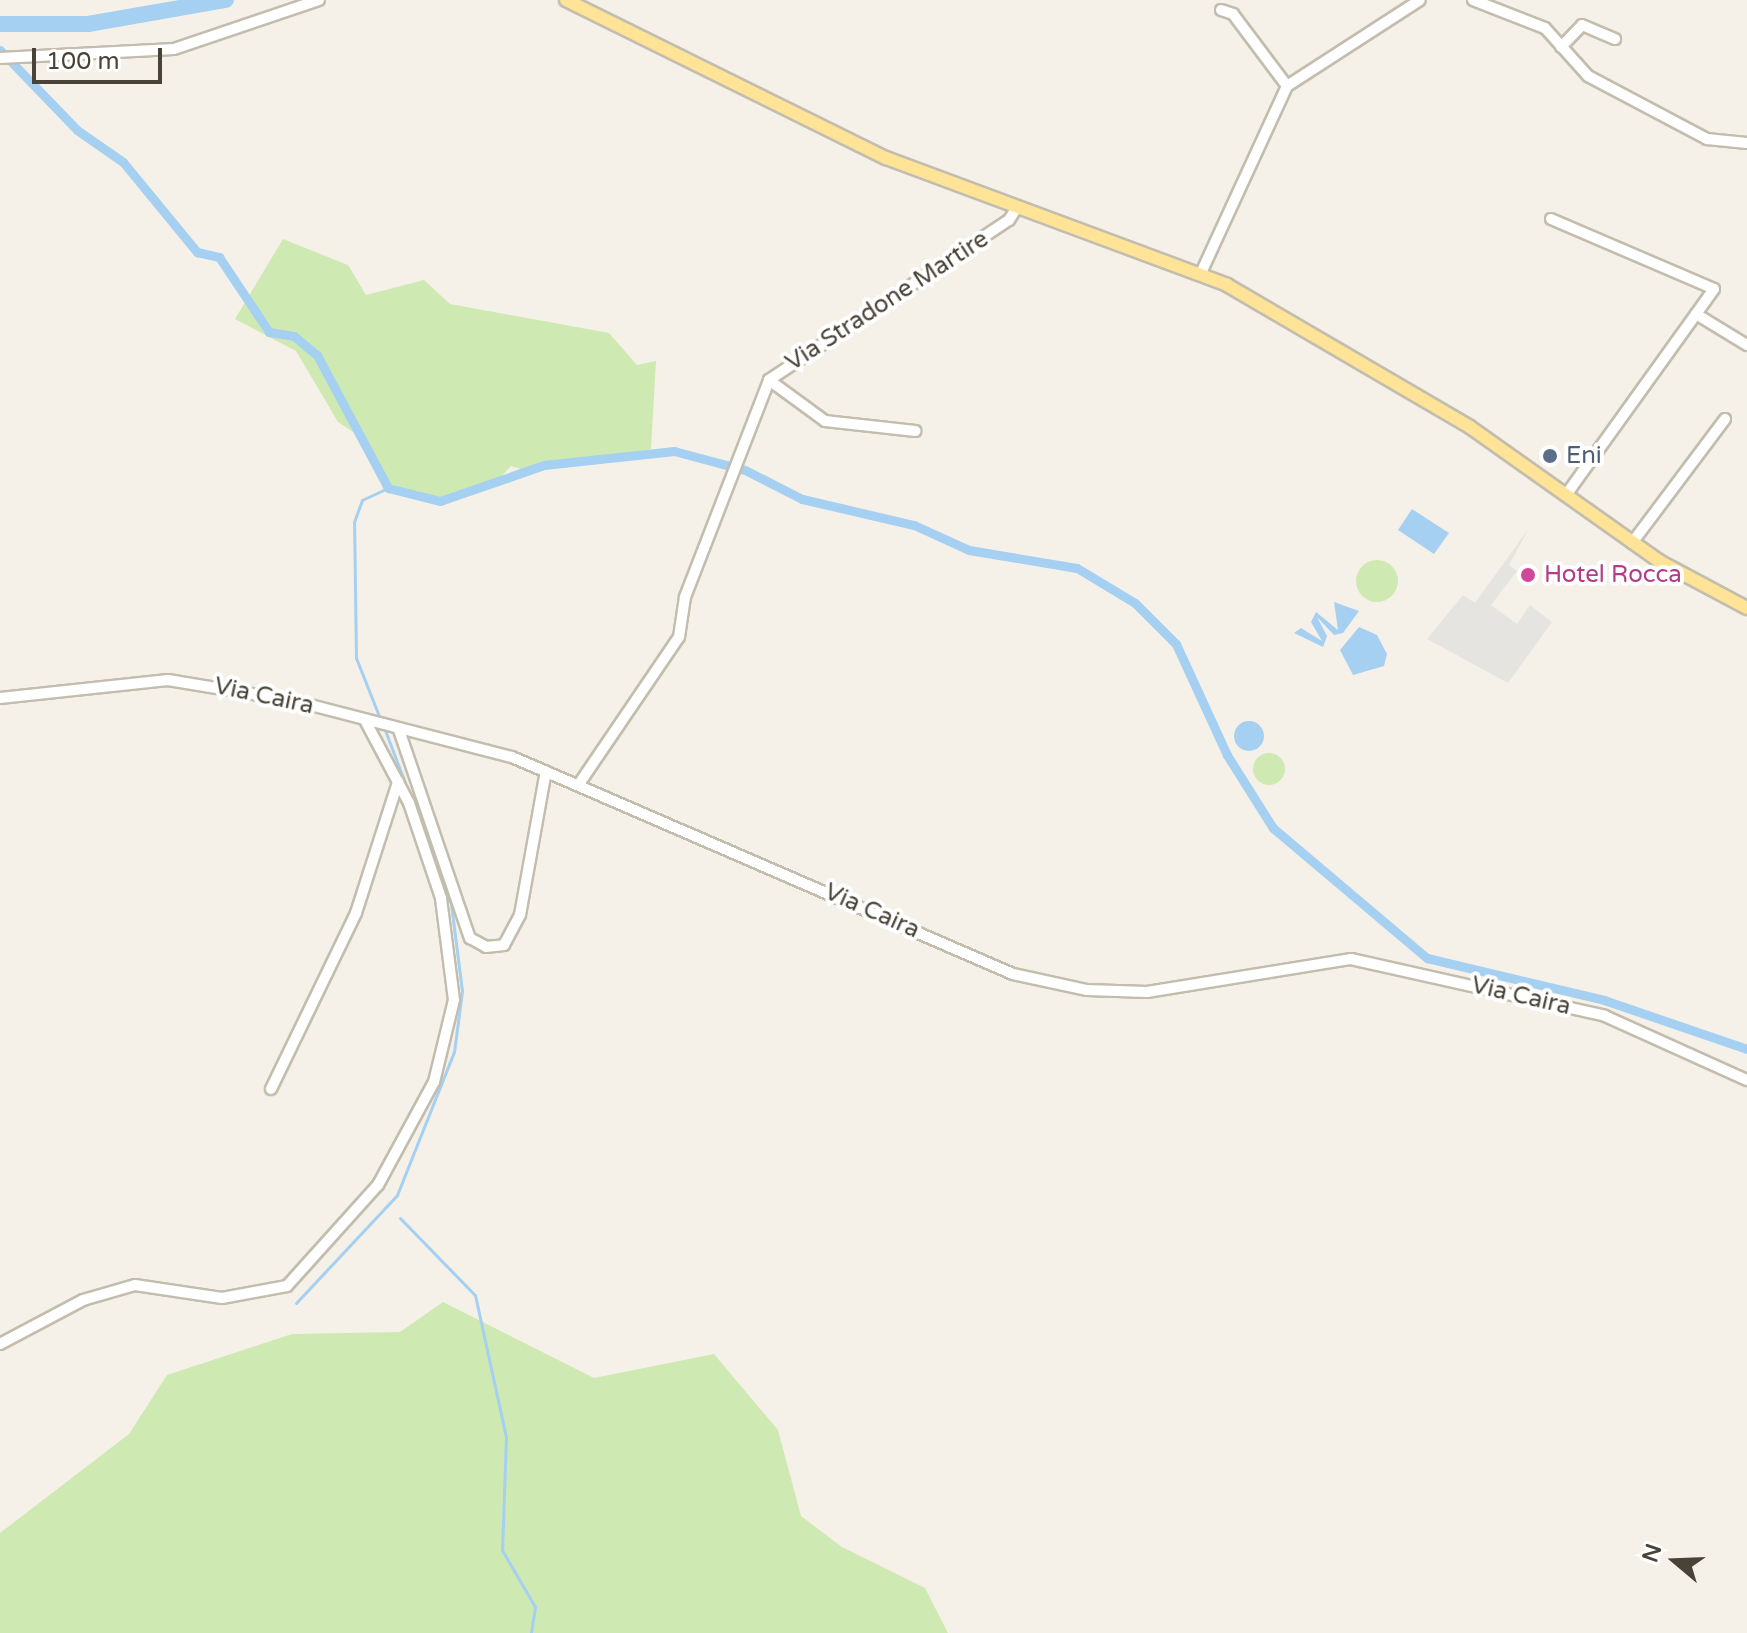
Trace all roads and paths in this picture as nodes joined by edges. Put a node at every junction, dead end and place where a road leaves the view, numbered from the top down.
1 (319, 0) edge
2 (566, 0) edge
3 (1420, 0) edge
4 (1473, 0) edge
5 (1221, 10) dead end
6 (1615, 39) dead end
7 (1561, 47) junction
8 (0, 58) edge
9 (1287, 86) junction
10 (1747, 143) edge
11 (1017, 207) junction
12 (1551, 219) dead end
13 (1201, 273) junction
14 (1696, 314) junction
15 (1747, 345) edge
16 (769, 380) junction
17 (1725, 419) dead end
18 (915, 431) dead end
19 (1566, 495) junction
20 (1632, 543) junction
21 (1747, 608) edge
22 (0, 698) edge
23 (366, 722) junction
24 (399, 730) junction
25 (546, 771) junction
26 (399, 780) junction
27 (579, 784) junction
28 (1747, 1080) edge
29 (271, 1089) dead end
30 (0, 1344) edge

1 - 8 street
2 - 11 main road
3 - 9 street
4 - 7 street
5 - 9 street
6 - 7 street
7 - 10 street
9 - 13 street
11 - 13 main road
11 - 16 street, Via Stradone Martire
12 - 14 street
13 - 19 main road
14 - 15 street
14 - 19 street
16 - 18 street
16 - 27 street, Via Stradone Martire
17 - 20 street
19 - 20 main road
20 - 21 main road
22 - 23 street, Via Caira
23 - 24 street, Via Caira
23 - 26 street
24 - 25 street, Via Caira
24 - 25 street
25 - 27 street, Via Caira
26 - 29 street
26 - 30 street
27 - 28 street, Via Caira

